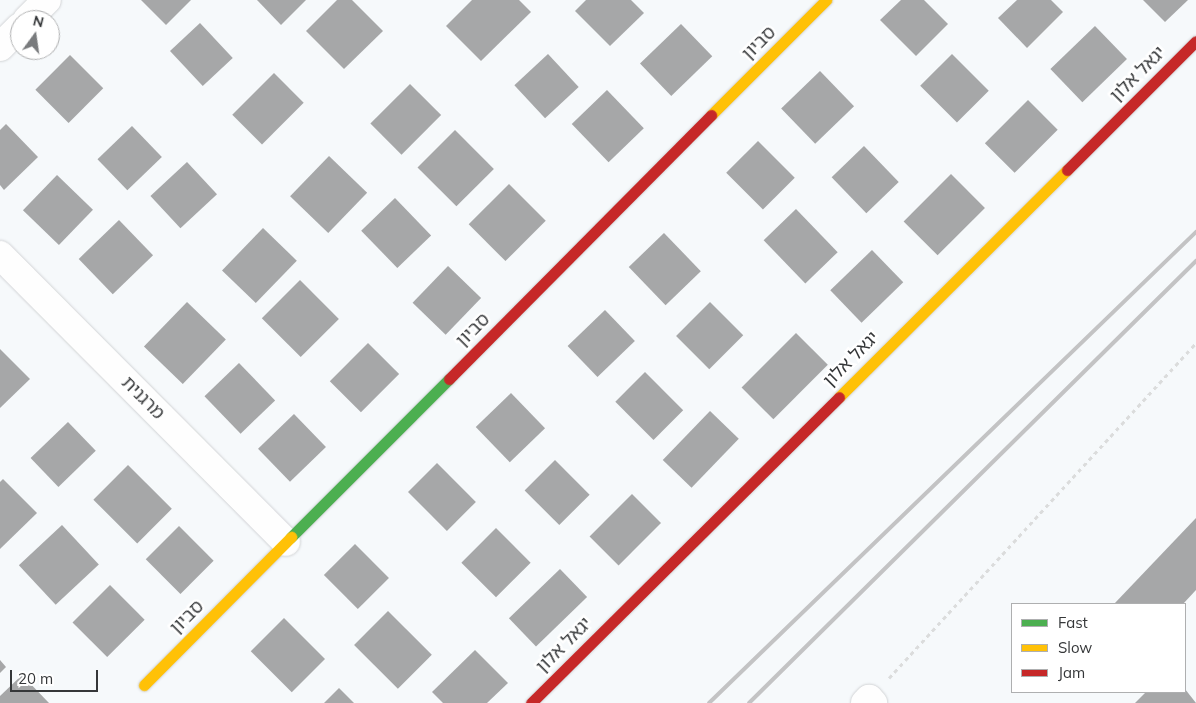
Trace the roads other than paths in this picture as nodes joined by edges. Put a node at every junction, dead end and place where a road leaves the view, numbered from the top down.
1 (47, 0) edge
2 (826, 0) edge
3 (37, 10) edge
4 (10, 38) edge
5 (1196, 40) edge
6 (0, 48) edge
7 (0, 254) edge
8 (286, 542) junction
9 (144, 685) dead end
10 (531, 703) edge

1 - 3 street
2 - 8 street, סביון
4 - 6 street
5 - 10 street, יגאל אלון
7 - 8 street, מרגנית
8 - 9 street, סביון

